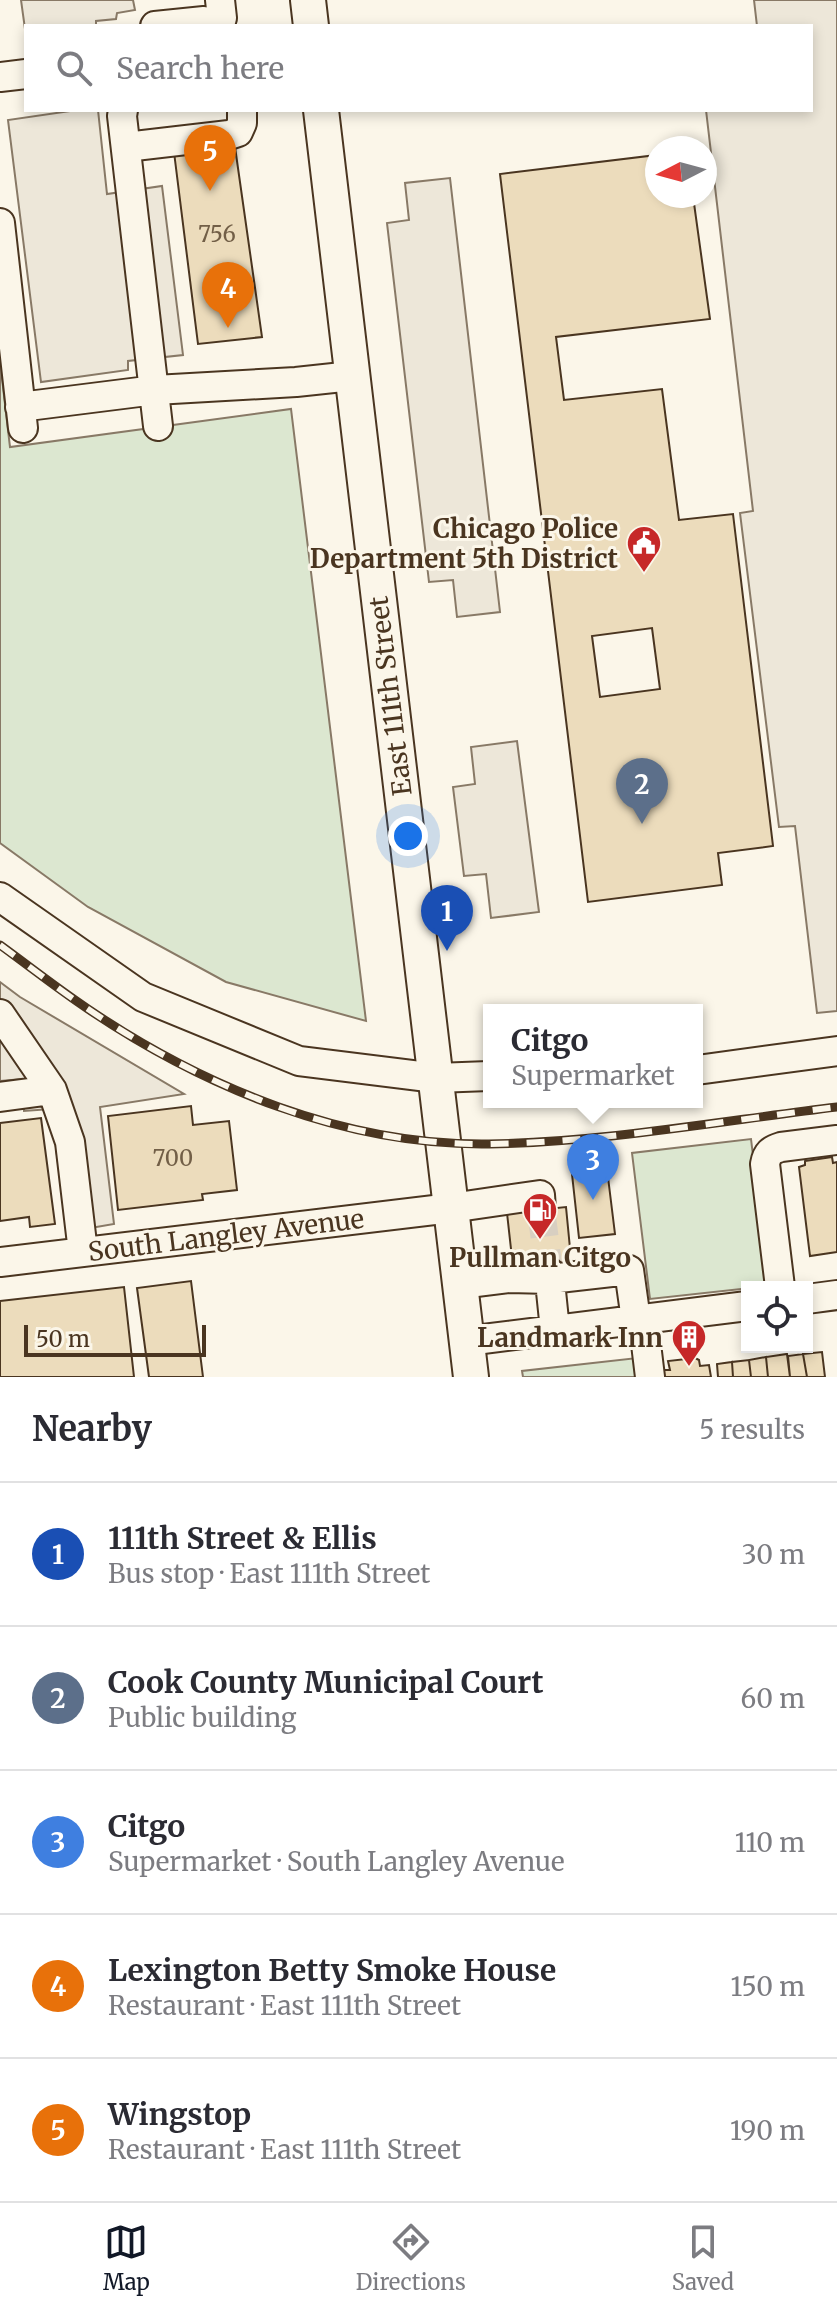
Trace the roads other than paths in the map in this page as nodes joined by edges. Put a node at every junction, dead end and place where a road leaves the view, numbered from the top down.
1 (308, 0) edge
2 (211, 15) edge
3 (165, 24) edge
4 (311, 24) edge
5 (24, 74) edge
6 (0, 77) edge
7 (242, 112) edge
8 (321, 112) edge
9 (125, 131) edge
10 (0, 223) edge
11 (352, 376) junction
12 (155, 390) junction
13 (158, 426) dead end
14 (0, 897) edge
15 (0, 1014) edge
16 (837, 1051) edge
17 (703, 1069) edge
18 (483, 1076) edge
19 (436, 1078) junction
20 (52, 1090) junction
21 (0, 1097) edge
22 (837, 1140) edge
23 (451, 1208) junction
24 (541, 1209) dead end
25 (83, 1252) junction
26 (0, 1262) edge
27 (550, 1276) junction
28 (779, 1281) edge
29 (460, 1284) junction
30 (837, 1295) edge
31 (813, 1298) edge
32 (741, 1307) edge
33 (639, 1320) junction
34 (555, 1330) junction
35 (467, 1341) junction
36 (471, 1377) edge
37 (650, 1377) edge

1 - 4 main road
2 - 3 street
5 - 6 street
7 - 9 street
8 - 11 main road, East 111th Street
9 - 12 street
10 - 12 street
11 - 12 street
11 - 19 main road, East 111th Street
12 - 13 street
14 - 19 street
15 - 20 street
16 - 17 street
18 - 19 street
19 - 23 main road, East 111th Street
20 - 21 street
20 - 25 street
22 - 28 street
23 - 24 street, South Langley Avenue
23 - 25 street, South Langley Avenue
23 - 29 main road, East 111th Street
25 - 26 street, South Langley Avenue
27 - 29 street
27 - 33 street
27 - 34 street
29 - 35 main road, East 111th Street
30 - 31 street
32 - 33 street
33 - 34 street
33 - 37 street
34 - 35 street
35 - 36 main road, East 111th Street

